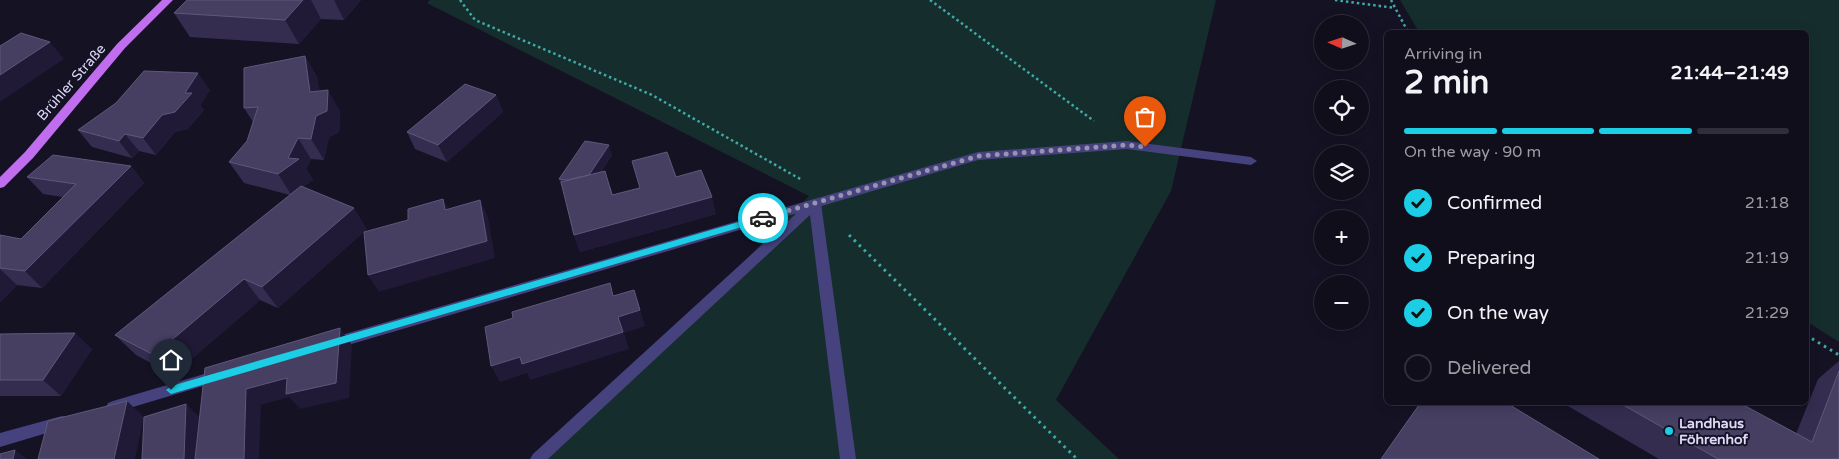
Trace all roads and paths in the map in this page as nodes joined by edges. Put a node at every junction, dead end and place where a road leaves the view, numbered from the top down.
1 (168, 0) edge
2 (460, 0) edge
3 (930, 0) edge
4 (1335, 0) edge
5 (1391, 0) edge
6 (1395, 8) junction
7 (1407, 30) edge
8 (1127, 145) junction
9 (1251, 161) dead end
10 (0, 184) edge
11 (815, 203) junction
12 (1809, 337) edge
13 (316, 348) edge
14 (1839, 354) edge
15 (230, 373) edge
16 (96, 412) edge
17 (77, 418) edge
18 (0, 440) edge
19 (538, 459) edge
20 (848, 459) edge
21 (1077, 459) edge

1 - 10 main road, Brühler Straße
2 - 11 path
3 - 8 path
4 - 6 path
5 - 6 path
6 - 7 path
8 - 9 street
8 - 11 street
11 - 13 street
11 - 19 street
11 - 20 street
11 - 21 path
12 - 14 path
15 - 16 street
17 - 18 street

